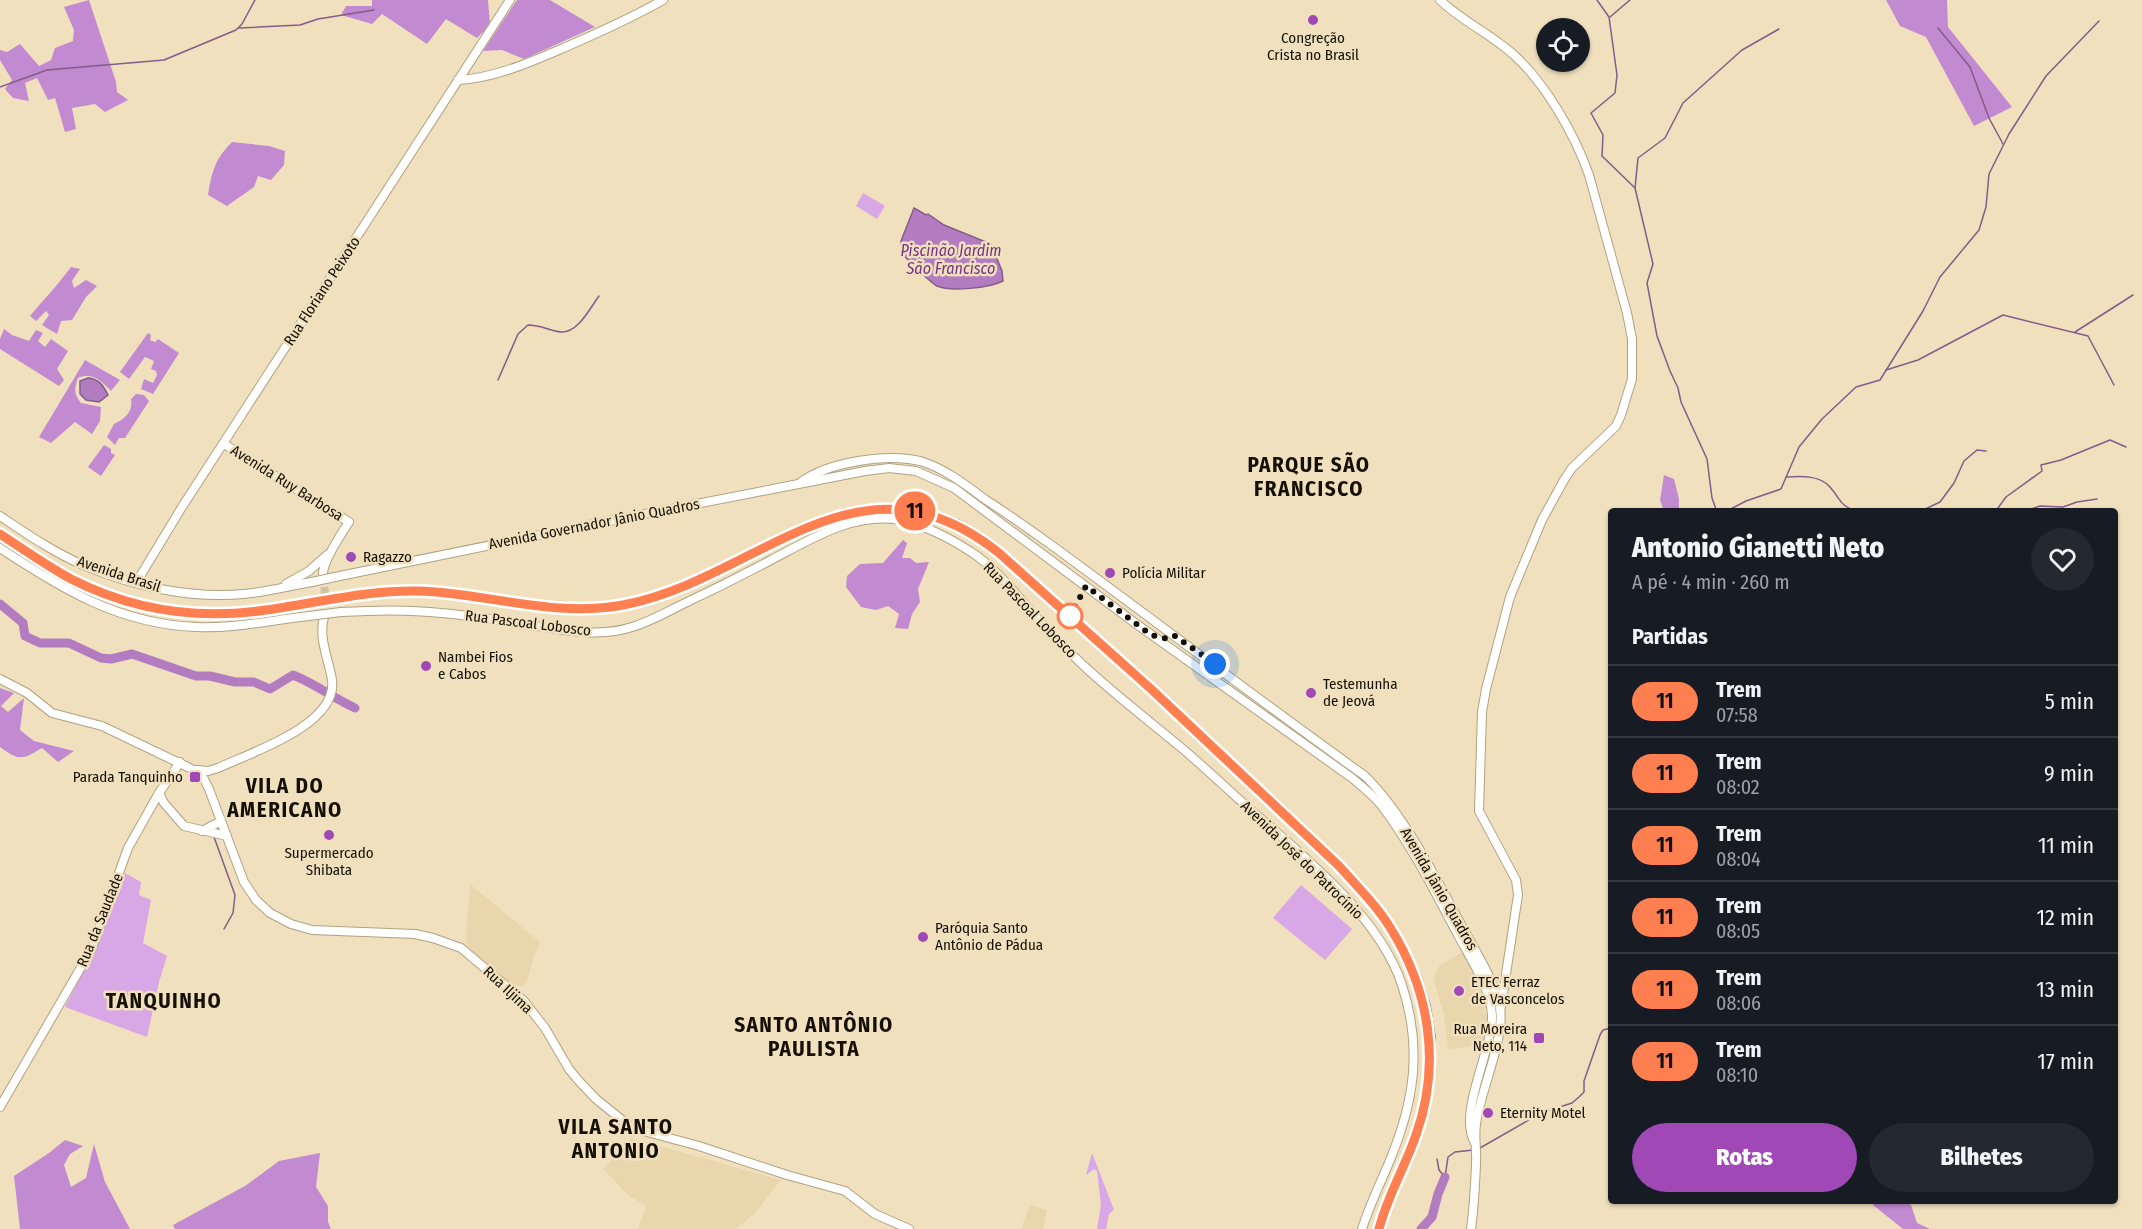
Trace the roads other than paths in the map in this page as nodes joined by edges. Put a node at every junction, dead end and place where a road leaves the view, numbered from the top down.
1 (510, 0) edge
2 (663, 0) edge
3 (1440, 0) edge
4 (458, 80) junction
5 (224, 444) junction
6 (831, 468) junction
7 (831, 478) junction
8 (798, 485) junction
9 (0, 516) edge
10 (337, 541) junction
11 (0, 548) edge
12 (392, 566) joint
13 (327, 576) junction
14 (136, 583) junction
15 (1105, 585) junction
16 (278, 588) junction
17 (1094, 591) junction
18 (1107, 602) junction
19 (1136, 607) junction
20 (324, 617) tunnel mouth
21 (1151, 635) junction
22 (1175, 636) junction
23 (1209, 661) junction
24 (1222, 670) junction
25 (1202, 671) junction
26 (0, 679) edge
27 (1099, 679) joint
28 (1217, 681) junction
29 (176, 761) junction
30 (218, 768) junction
31 (194, 769) junction
32 (1369, 786) junction
33 (209, 789) junction
34 (159, 794) junction
35 (154, 803) junction
36 (164, 803) junction
37 (221, 821) junction
38 (1397, 822) junction
39 (202, 831) junction
40 (227, 836) junction
41 (1504, 989) junction
42 (1497, 999) junction
43 (1496, 1012) junction
44 (1478, 1082) junction
45 (1485, 1087) junction
46 (0, 1107) edge
47 (1475, 1147) junction
48 (909, 1229) edge
49 (1362, 1229) edge
50 (1471, 1229) edge

1 - 4 main road, Rua Floriano Peixoto
2 - 4 main road
3 - 41 main road
4 - 5 main road, Rua Floriano Peixoto
5 - 10 main road, Avenida Ruy Barbosa
5 - 14 main road, Rua Floriano Peixoto
6 - 7 main road
6 - 8 main road, Avenida Governador Jânio Quadros
6 - 15 main road, Avenida Governador Jânio Quadros
7 - 8 main road, Avenida Governador Jânio Quadros
7 - 17 main road, Avenida Governador Jânio Quadros
8 - 12 main road, Avenida Governador Jânio Quadros
9 - 14 main road, Avenida Brasil
10 - 13 main road
10 - 16 main road
11 - 27 main road, Rua Pascoal Lobosco, bridge
12 - 13 main road, Avenida Brasil
13 - 16 main road, Avenida Brasil, bridge
14 - 16 main road, Avenida Brasil
15 - 17 main road
15 - 19 main road, Avenida Governador Jânio Quadros
17 - 18 main road, Avenida Governador Jânio Quadros
18 - 19 main road
18 - 21 main road, Avenida Governador Jânio Quadros
19 - 22 main road, Avenida Governador Jânio Quadros
20 - 30 main road
21 - 22 main road
21 - 25 main road, Avenida Governador Jânio Quadros
22 - 23 main road, Avenida Governador Jânio Quadros
23 - 24 main road, Avenida Governador Jânio Quadros
23 - 25 main road
24 - 28 main road
24 - 32 main road, Avenida Governador Jânio Quadros
25 - 28 main road, Avenida Governador Jânio Quadros
26 - 29 main road, Rua Iljima
27 - 49 main road, Avenida José do Patrocínio
28 - 32 main road, Avenida Governador Jânio Quadros
29 - 31 main road, Rua Iljima
29 - 34 main road, Rua da Saudade
30 - 31 main road
30 - 33 main road
31 - 33 main road, Rua Iljima
32 - 38 main road, Avenida Governador Jânio Quadros
33 - 37 main road, Rua Iljima
34 - 35 main road, Rua da Saudade
34 - 36 main road
35 - 36 main road
35 - 46 main road, Rua da Saudade
36 - 39 main road
37 - 39 main road
37 - 40 main road, Rua Iljima
38 - 42 main road, Avenida Jânio Quadros
38 - 43 main road, Avenida Jânio Quadros
39 - 40 main road
40 - 48 main road, Rua Iljima
41 - 42 main road
41 - 43 main road
42 - 43 main road
43 - 44 main road, Avenida Jânio Quadros
43 - 45 main road, Avenida Jânio Quadros
44 - 45 main road
44 - 47 main road, Avenida Jânio Quadros
45 - 47 main road, Avenida Jânio Quadros
47 - 50 main road

